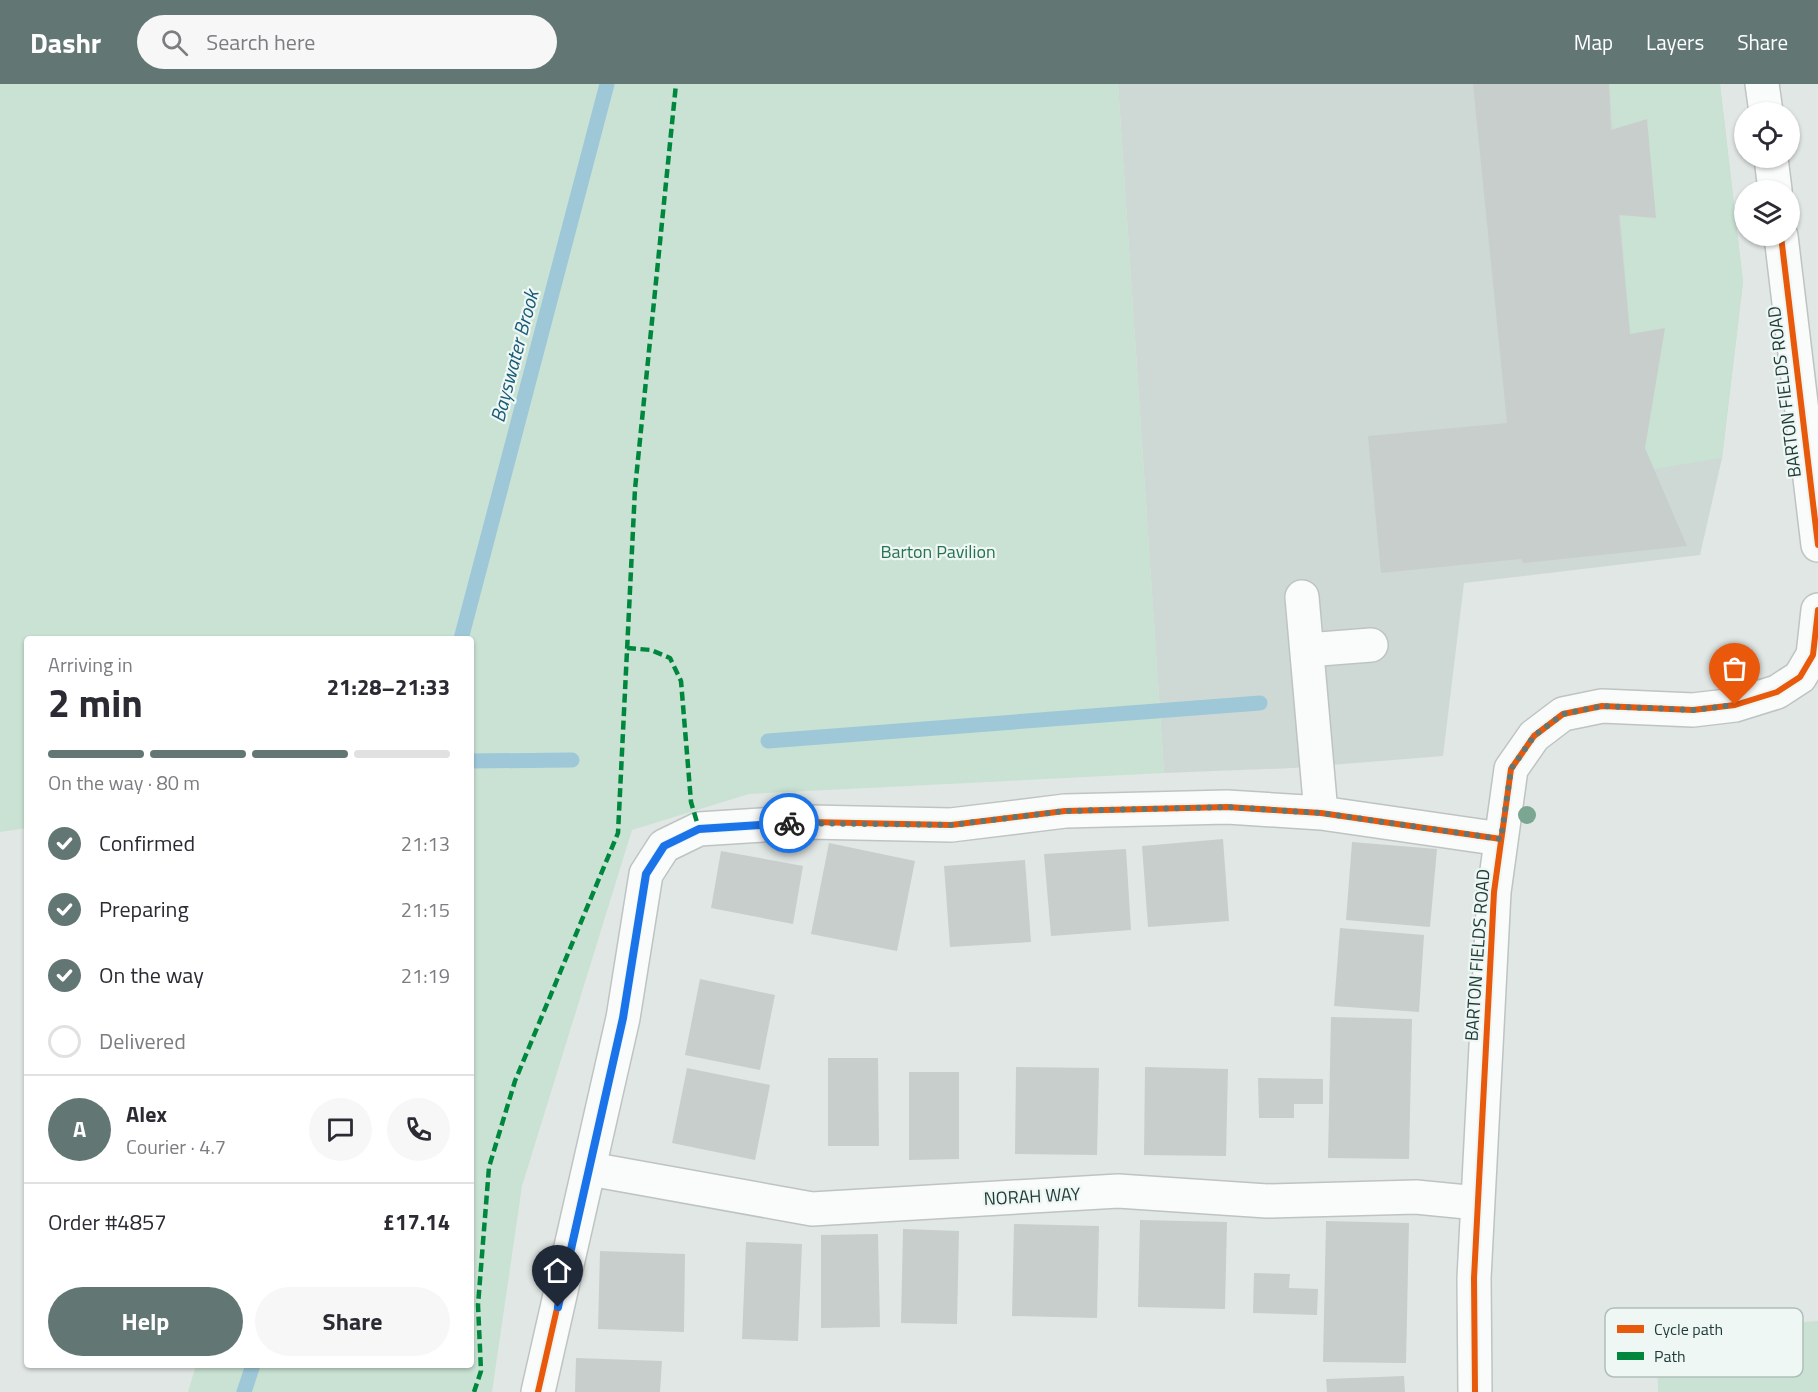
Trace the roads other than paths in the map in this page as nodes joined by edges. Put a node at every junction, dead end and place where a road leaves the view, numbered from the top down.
1 (1762, 84) edge
2 (1765, 102) edge
3 (1782, 246) edge
4 (1818, 539) edge
5 (1302, 597) dead end
6 (1818, 610) edge
7 (1371, 645) dead end
8 (1307, 650) junction
9 (1321, 813) junction
10 (1501, 839) junction
11 (590, 1169) junction
12 (1477, 1203) junction
13 (538, 1392) edge
14 (1475, 1392) edge

1 - 2 street
3 - 4 street, BARTON FIELDS ROAD
5 - 8 street
6 - 10 street, BARTON FIELDS ROAD
7 - 8 street
8 - 9 street
9 - 10 street
9 - 11 street
10 - 12 street, BARTON FIELDS ROAD
11 - 12 street, NORAH WAY
11 - 13 street
12 - 14 street, BARTON FIELDS ROAD

